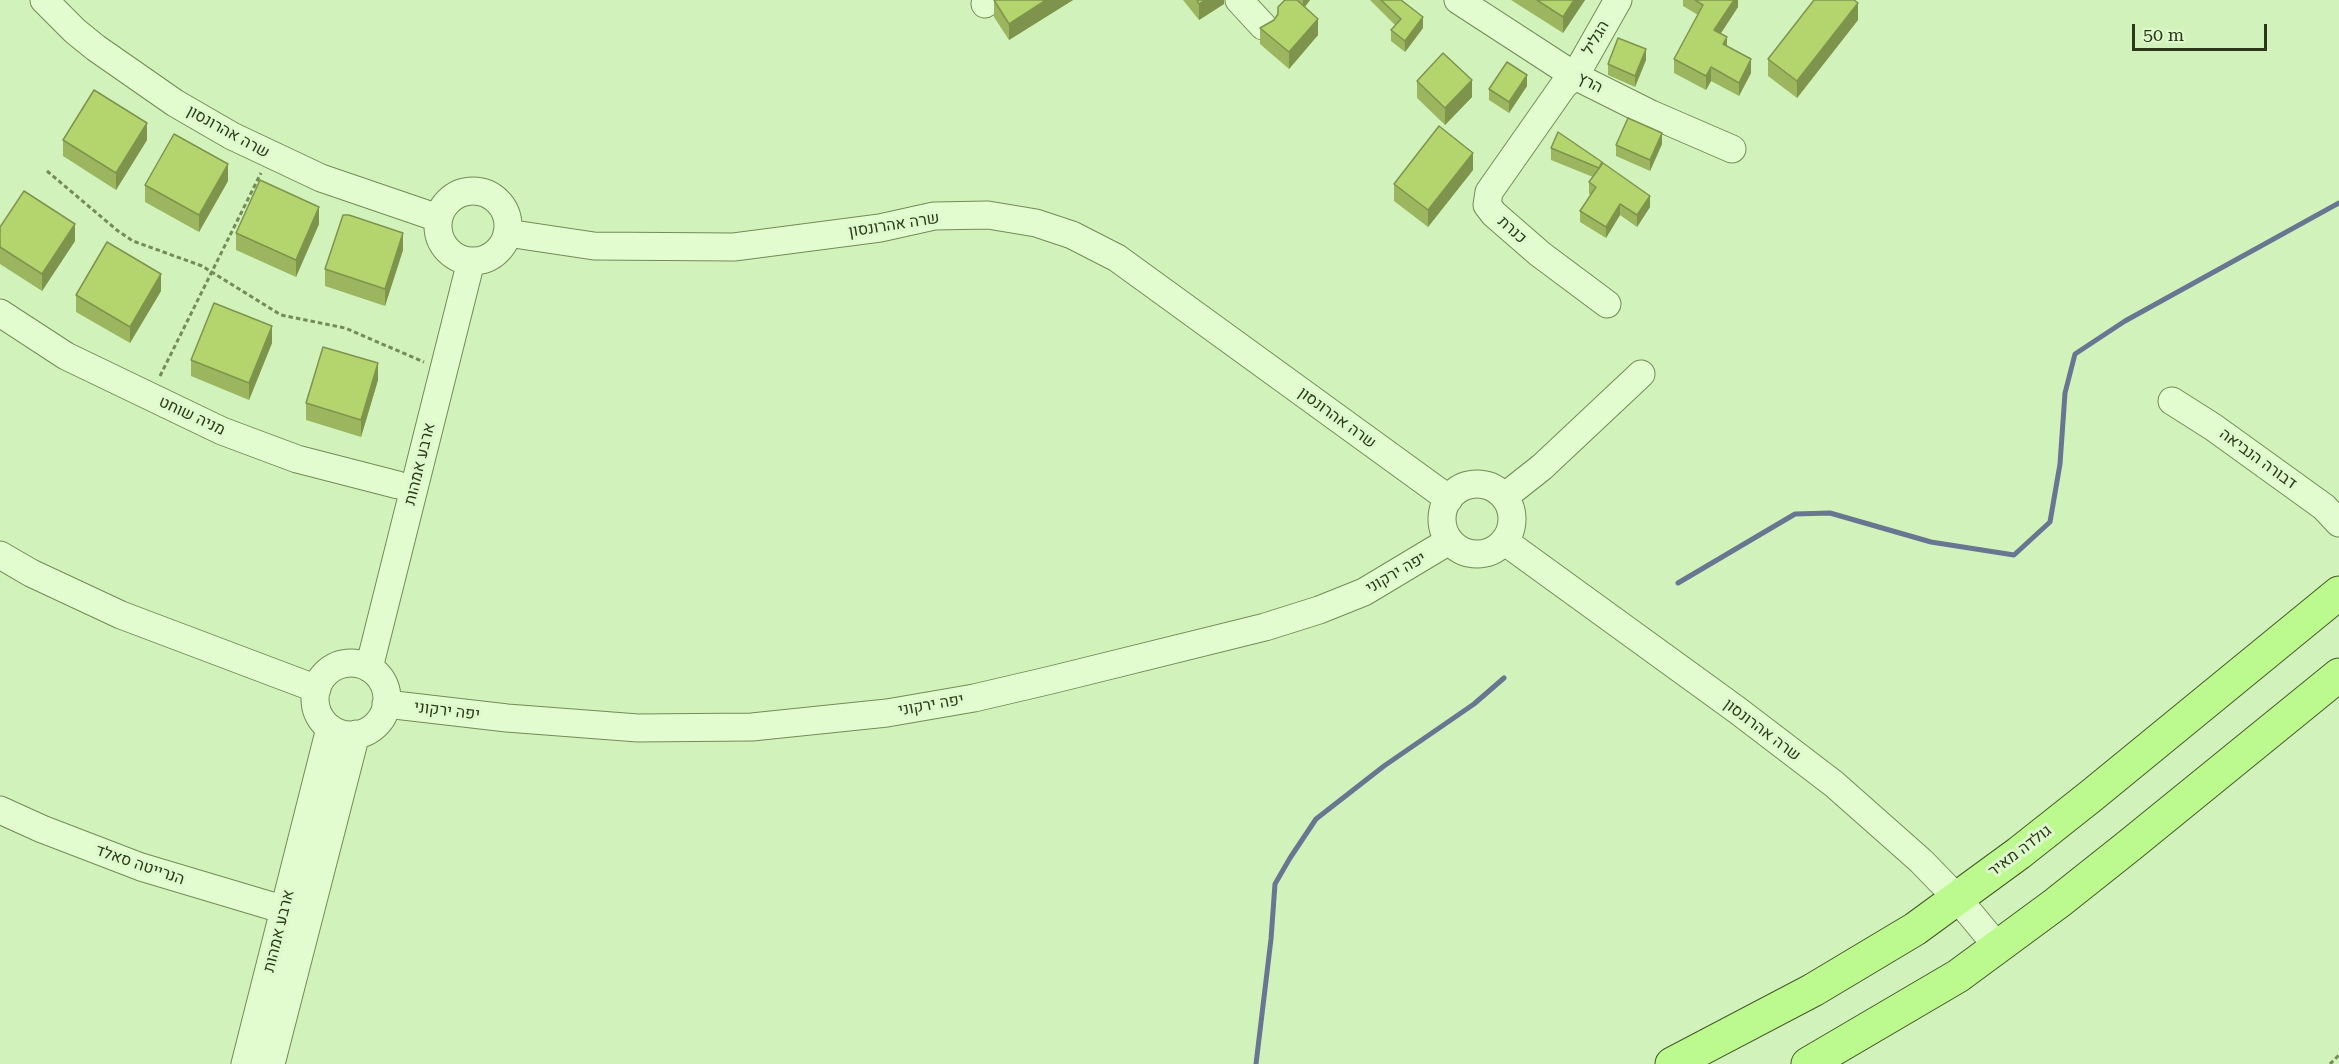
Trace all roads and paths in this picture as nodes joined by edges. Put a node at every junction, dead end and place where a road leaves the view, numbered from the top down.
1 (45, 0) edge
2 (1239, 0) edge
3 (1458, 0) edge
4 (1618, 0) edge
5 (1263, 26) edge
6 (1575, 76) junction
7 (1732, 149) dead end
8 (270, 155) junction
9 (47, 171) dead end
10 (438, 218) junction
11 (507, 232) junction
12 (463, 259) junction
13 (211, 272) junction
14 (1607, 304) dead end
15 (0, 313) edge
16 (429, 364) junction
17 (1641, 374) dead end
18 (149, 397) junction
19 (2172, 401) dead end
20 (398, 485) junction
21 (1504, 497) junction
22 (1449, 498) junction
23 (2339, 523) edge
24 (1504, 540) junction
25 (1449, 541) junction
26 (0, 555) edge
27 (2339, 593) edge
28 (361, 666) junction
29 (2339, 675) edge
30 (317, 689) junction
31 (387, 704) junction
32 (343, 731) junction
33 (0, 810) edge
34 (1957, 898) junction
35 (285, 910) junction
36 (1997, 946) junction
37 (2339, 1055) edge
38 (245, 1064) edge
39 (271, 1064) edge
40 (1672, 1064) edge
41 (1808, 1064) edge
42 (2330, 1064) edge

1 - 8 street, שרה אהרונסון
2 - 5 street
3 - 6 street, הרץ
4 - 6 street, הגליל
6 - 7 street, הרץ
6 - 14 street, כנרת
8 - 10 street, שרה אהרונסון
8 - 13 path
9 - 13 path
10 - 11 street
10 - 12 street
11 - 12 street
11 - 22 street, שרה אהרונסון
12 - 16 street, ארבע אמהות
12 - 28 street, ארבע אמהות
13 - 16 path
13 - 18 path
15 - 18 street, מניה שוחט
16 - 20 street, ארבע אמהות
17 - 21 street
18 - 20 street, מניה שוחט
19 - 23 street, דבורה הנביאה
20 - 28 street, ארבע אמהות
21 - 22 street
21 - 24 street
22 - 25 street
24 - 25 street
24 - 34 street, שרה אהרונסון
25 - 31 street, יפה ירקוני
26 - 30 street
27 - 34 main road, גולדה מאיר
28 - 30 street
28 - 31 street
29 - 36 main road
30 - 32 street
31 - 32 street
32 - 35 street, ארבע אמהות
32 - 39 street, ארבע אמהות
33 - 35 street, הנרייטה סאלד
34 - 36 street, שרה אהרונסון
34 - 40 main road, גולדה מאיר
35 - 38 street, ארבע אמהות
36 - 41 main road
37 - 42 path

